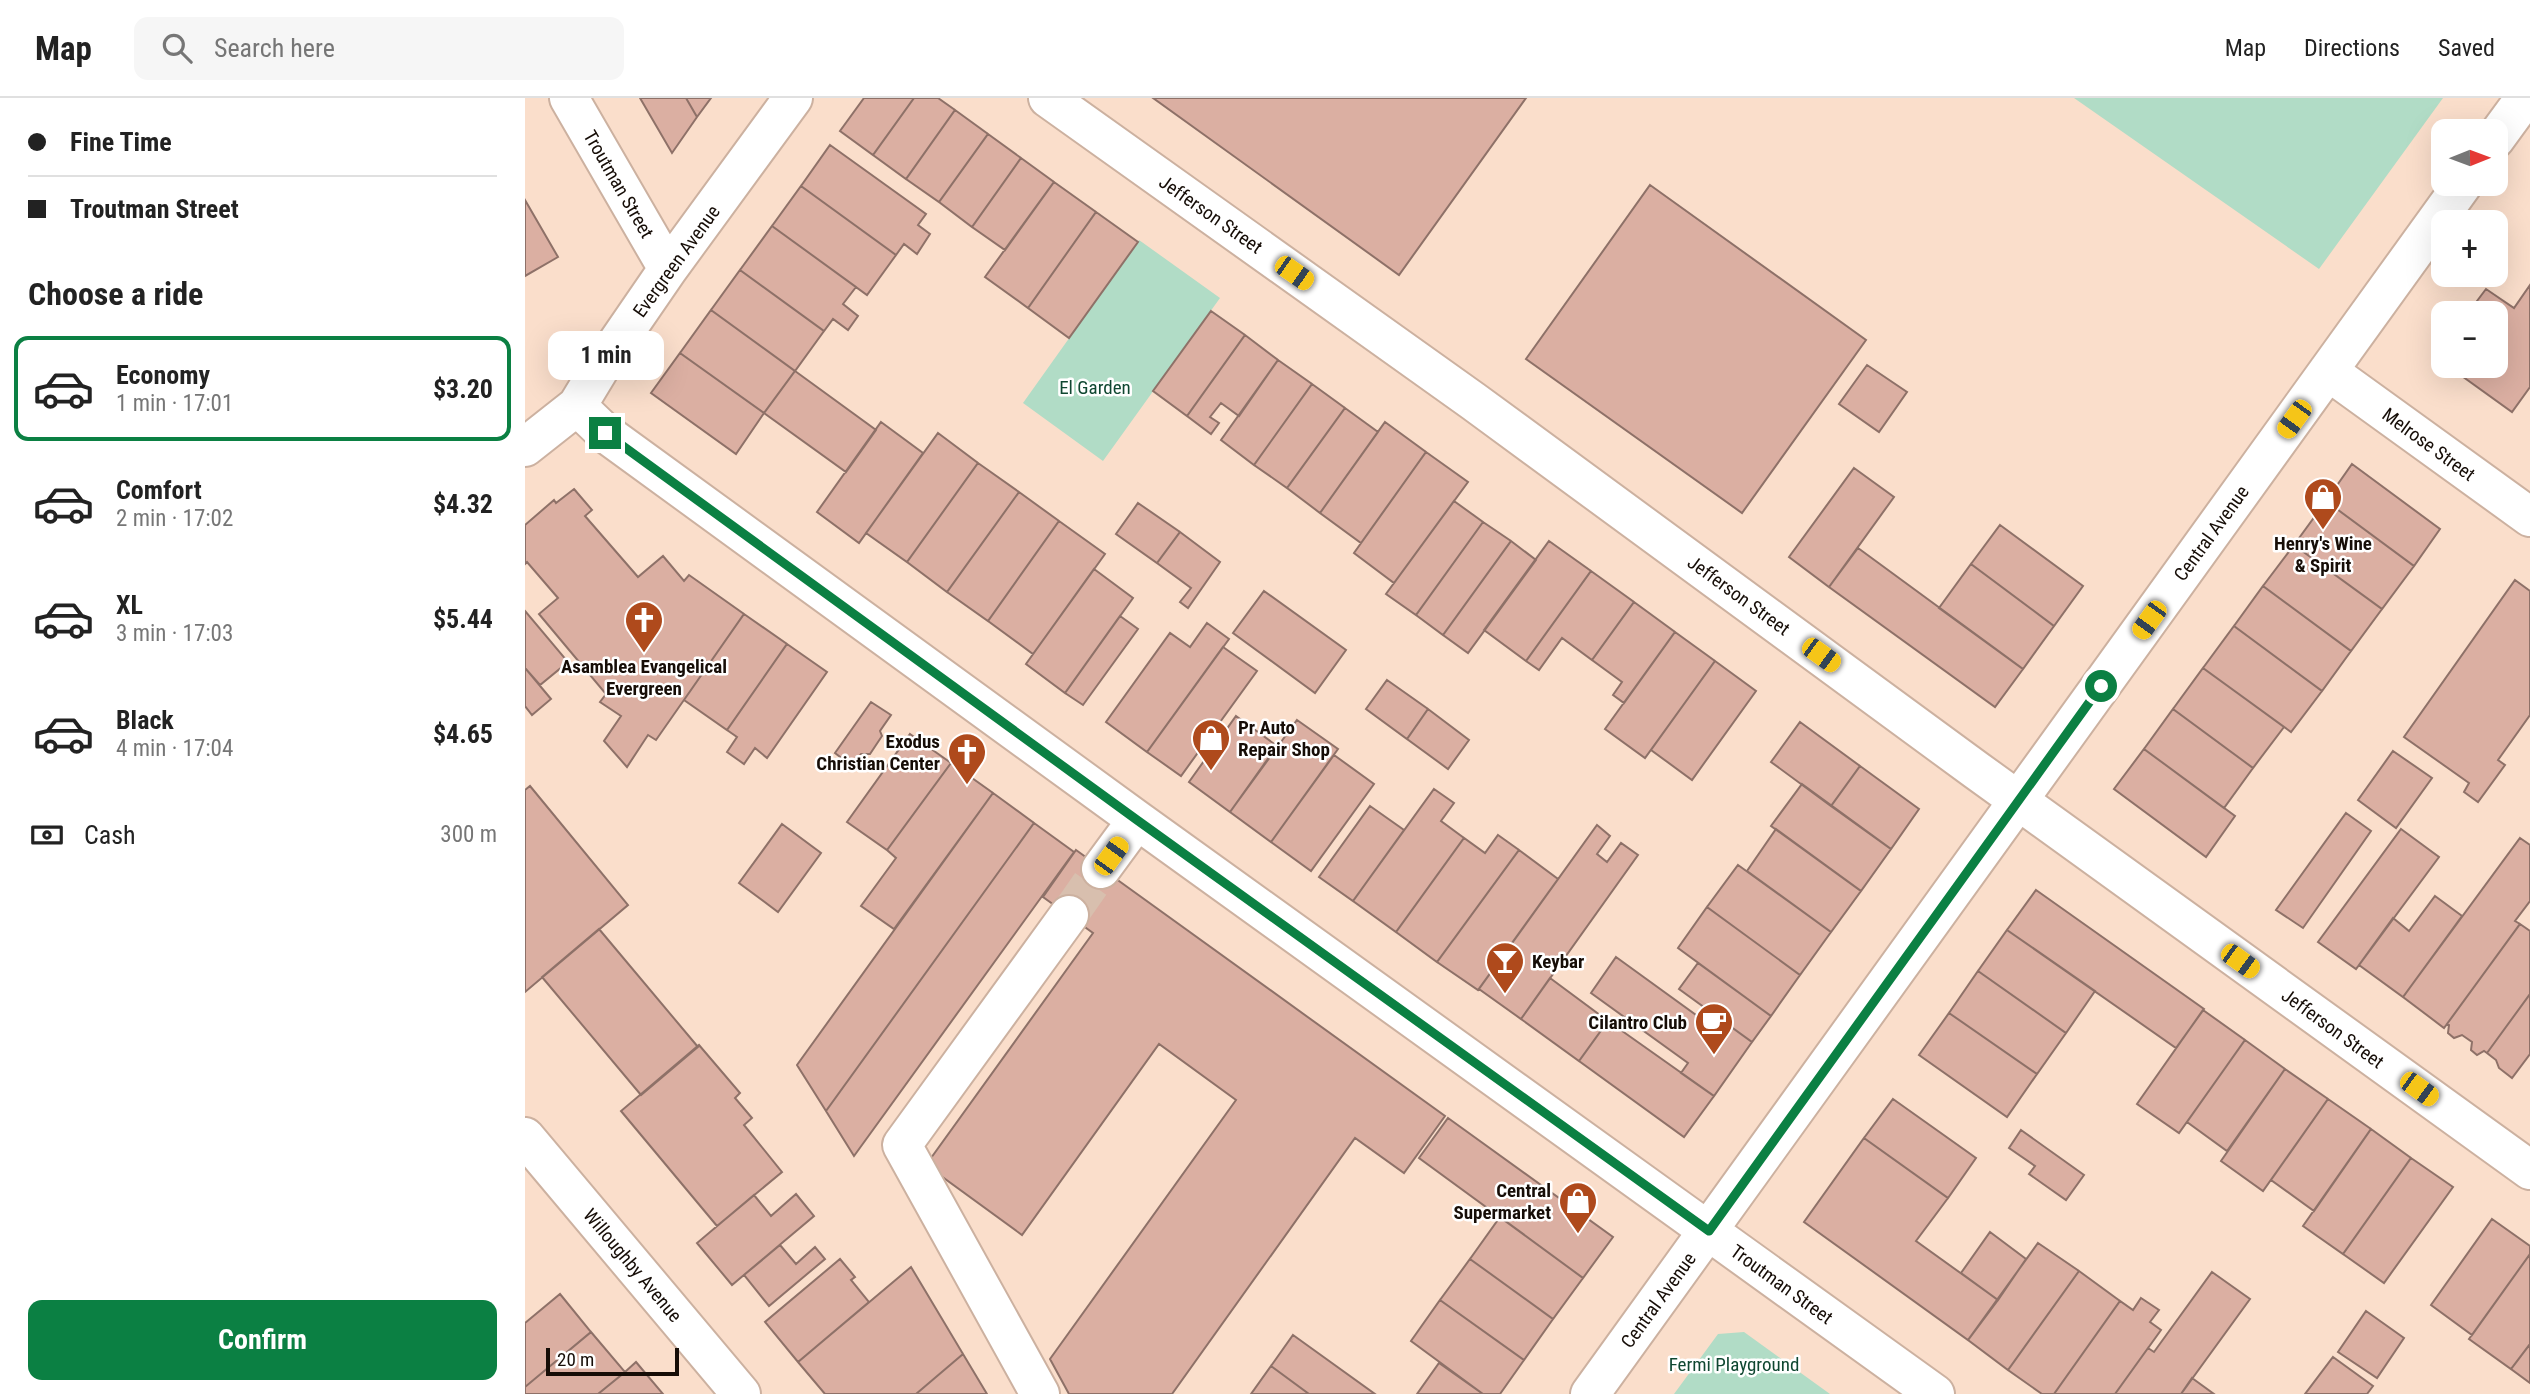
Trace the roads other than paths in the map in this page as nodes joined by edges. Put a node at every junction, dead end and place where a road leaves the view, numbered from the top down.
1 (569, 98) edge
2 (793, 98) edge
3 (1048, 98) edge
4 (2525, 98) edge
5 (2508, 121) edge
6 (2454, 196) edge
7 (669, 269) junction
8 (2328, 371) junction
9 (577, 406) junction
10 (525, 447) edge
11 (2530, 517) edge
12 (2018, 801) junction
13 (1137, 820) junction
14 (1101, 869) tunnel mouth
15 (1069, 915) tunnel mouth
16 (525, 1137) edge
17 (2530, 1170) edge
18 (1709, 1231) junction
19 (741, 1394) edge
20 (1040, 1394) edge
21 (1590, 1394) edge
22 (1935, 1394) edge

1 - 7 street, Troutman Street
2 - 7 street, Evergreen Avenue
3 - 12 street, Jefferson Street
4 - 5 street
6 - 8 street, Central Avenue
7 - 9 street, Evergreen Avenue
8 - 11 street, Melrose Street
8 - 12 street, Central Avenue
9 - 10 street, Evergreen Avenue
9 - 13 street, Troutman Street
12 - 17 street, Jefferson Street
12 - 18 street, Central Avenue
13 - 14 street
13 - 18 street, Troutman Street
15 - 20 street
16 - 19 street, Willoughby Avenue
18 - 21 street, Central Avenue
18 - 22 street, Troutman Street

